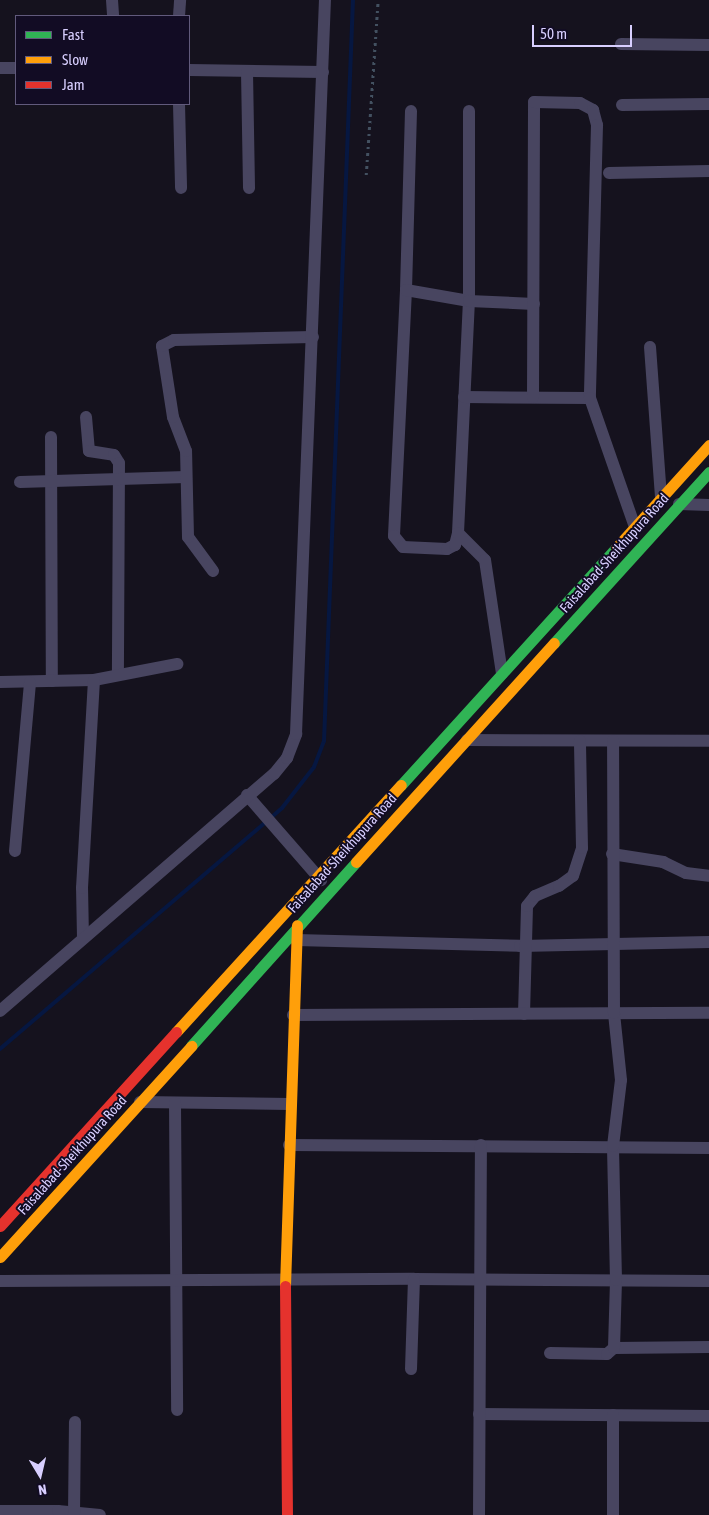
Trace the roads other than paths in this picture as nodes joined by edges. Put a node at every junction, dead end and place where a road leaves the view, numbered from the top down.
1 (112, 0) edge
2 (180, 0) edge
3 (326, 0) edge
4 (113, 15) edge
5 (179, 15) edge
6 (621, 44) dead end
7 (709, 45) edge
8 (0, 68) edge
9 (15, 68) edge
10 (190, 70) edge
11 (247, 72) junction
12 (323, 72) junction
13 (709, 104) edge
14 (179, 105) edge
15 (622, 105) dead end
16 (410, 111) dead end
17 (469, 111) dead end
18 (709, 171) edge
19 (609, 173) dead end
20 (181, 188) dead end
21 (249, 188) dead end
22 (406, 290) junction
23 (469, 301) junction
24 (534, 304) junction
25 (313, 337) junction
26 (650, 346) dead end
27 (464, 397) junction
28 (533, 397) junction
29 (590, 398) junction
30 (86, 416) dead end
31 (50, 436) dead end
32 (709, 446) edge
33 (709, 472) edge
34 (186, 477) junction
35 (119, 478) junction
36 (20, 482) dead end
37 (51, 482) junction
38 (661, 498) junction
39 (679, 504) junction
40 (709, 505) edge
41 (635, 526) junction
42 (458, 533) junction
43 (213, 570) dead end
44 (177, 664) dead end
45 (502, 674) junction
46 (118, 675) junction
47 (94, 680) junction
48 (0, 682) edge
49 (30, 682) junction
50 (52, 682) junction
51 (466, 740) junction
52 (580, 741) junction
53 (613, 741) junction
54 (709, 741) edge
55 (247, 795) junction
56 (15, 851) dead end
57 (612, 854) junction
58 (317, 876) junction
59 (709, 876) edge
60 (329, 889) junction
61 (297, 925) junction
62 (83, 938) junction
63 (296, 940) junction
64 (709, 942) edge
65 (613, 945) junction
66 (524, 946) junction
67 (0, 1011) edge
68 (614, 1013) junction
69 (709, 1013) edge
70 (524, 1014) junction
71 (293, 1015) junction
72 (138, 1102) junction
73 (175, 1103) junction
74 (290, 1104) junction
75 (289, 1145) junction
76 (481, 1145) junction
77 (613, 1146) junction
78 (709, 1148) edge
79 (0, 1226) edge
80 (0, 1257) edge
81 (286, 1279) junction
82 (414, 1279) junction
83 (481, 1279) junction
84 (616, 1280) junction
85 (0, 1281) edge
86 (174, 1281) junction
87 (709, 1281) edge
88 (709, 1347) edge
89 (614, 1348) junction
90 (550, 1353) dead end
91 (411, 1369) dead end
92 (177, 1410) dead end
93 (479, 1414) junction
94 (613, 1415) junction
95 (709, 1416) edge
96 (75, 1422) dead end
97 (0, 1511) edge
98 (74, 1513) edge
99 (100, 1515) edge
100 (287, 1515) edge
101 (479, 1515) edge
102 (613, 1515) edge

1 - 4 street
2 - 5 street
3 - 12 street
6 - 7 street
8 - 9 street
10 - 11 street
11 - 12 street
11 - 21 street
12 - 25 street
13 - 15 street
14 - 20 street
16 - 22 street
17 - 23 street
18 - 19 street
22 - 23 street
22 - 42 street
23 - 24 street
23 - 27 street
24 - 28 street
24 - 29 street
25 - 34 street
25 - 55 street
26 - 38 street
27 - 28 street
27 - 42 street
28 - 29 street
29 - 41 street
30 - 35 street
31 - 37 street
32 - 38 main road, Faisalabad-Sheikhupura Road
33 - 39 main road, Faisalabad-Sheikhupura Road
34 - 35 street
34 - 43 street
35 - 37 street
35 - 46 street
36 - 37 street
37 - 50 street
38 - 41 main road, Faisalabad-Sheikhupura Road
39 - 40 street
39 - 51 main road, Faisalabad-Sheikhupura Road
41 - 45 main road, Faisalabad-Sheikhupura Road
42 - 45 street
44 - 46 street
45 - 58 main road, Faisalabad-Sheikhupura Road
46 - 47 street
47 - 50 street
47 - 62 street
48 - 49 street
49 - 50 street
49 - 56 street
51 - 52 street
51 - 60 main road, Faisalabad-Sheikhupura Road
52 - 53 street
52 - 66 street
53 - 54 street
53 - 57 street
55 - 58 street
55 - 62 street
57 - 59 street
57 - 65 street
58 - 60 street
58 - 79 main road, Faisalabad-Sheikhupura Road
60 - 61 main road, Faisalabad-Sheikhupura Road
61 - 63 main road
61 - 72 main road, Faisalabad-Sheikhupura Road
62 - 67 street
63 - 66 street
63 - 71 main road
64 - 65 street
65 - 66 street
65 - 68 street
66 - 70 street
68 - 69 street
68 - 70 street
68 - 77 street
70 - 71 street
71 - 74 main road
72 - 73 street
72 - 80 main road, Faisalabad-Sheikhupura Road
73 - 74 street
73 - 86 street
74 - 75 main road
75 - 76 street
75 - 81 main road
76 - 77 street
76 - 83 street
77 - 78 street
77 - 84 street
81 - 82 street
81 - 86 street
81 - 100 main road
82 - 83 street
82 - 91 street
83 - 84 street
83 - 93 street
84 - 87 street
84 - 89 street
85 - 86 street
86 - 92 street
88 - 89 street
89 - 90 street
93 - 94 street
93 - 101 street
94 - 95 street
94 - 102 street
96 - 98 street
97 - 98 street
98 - 99 street

